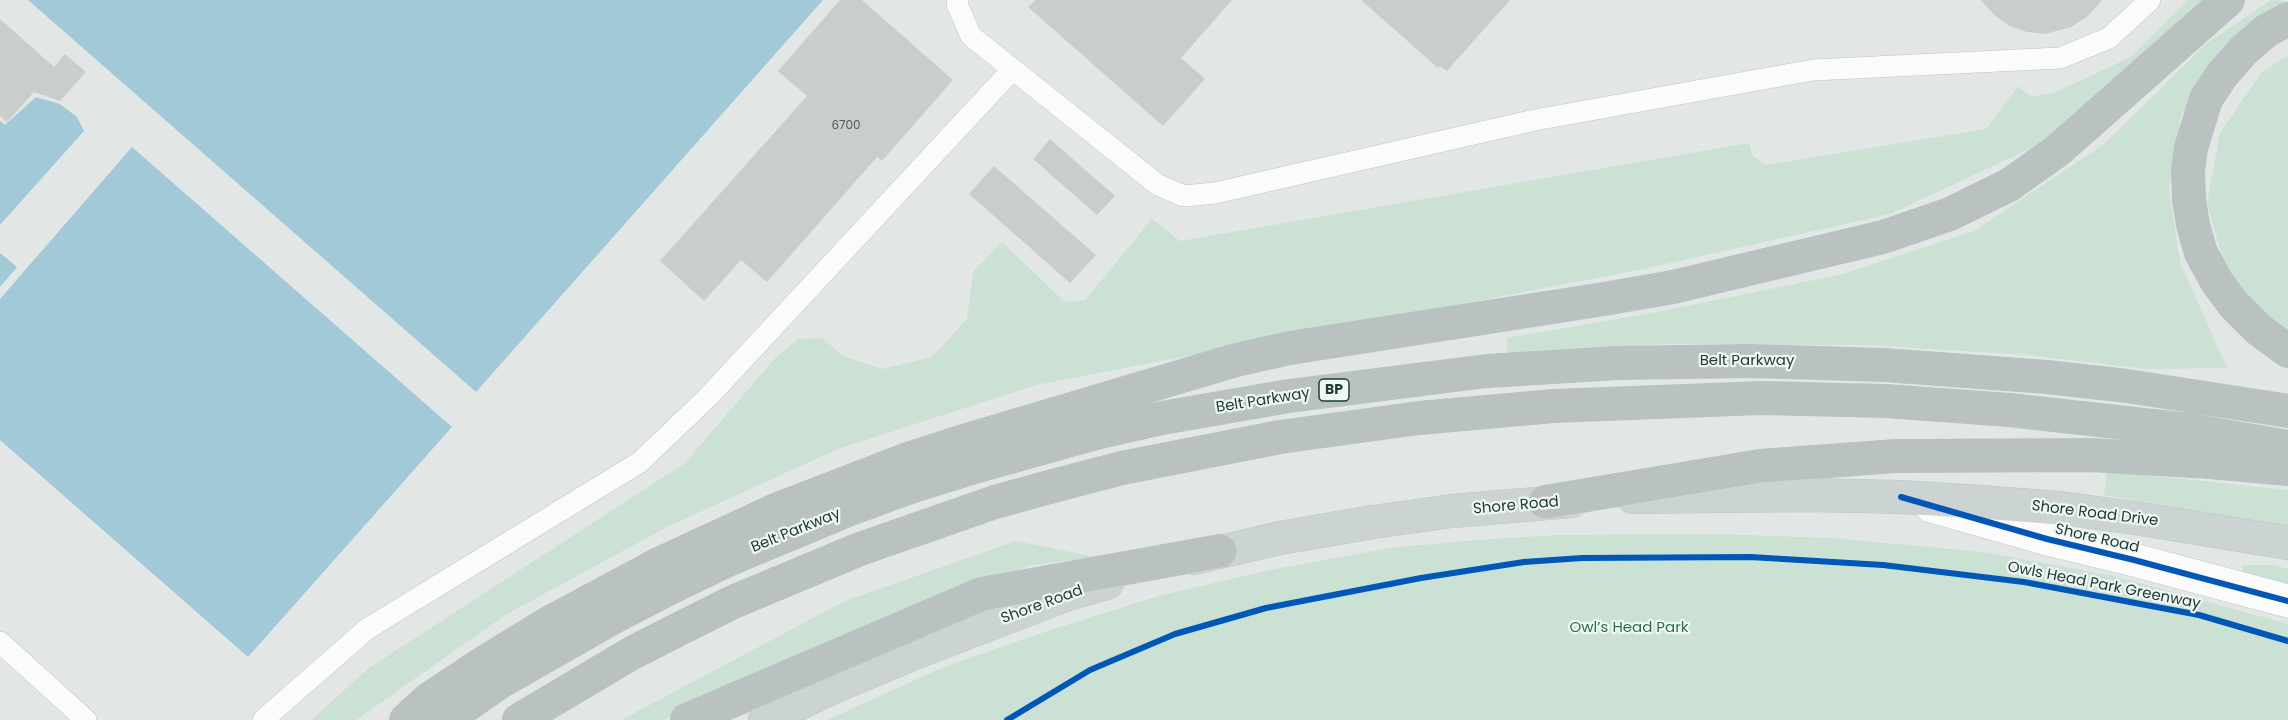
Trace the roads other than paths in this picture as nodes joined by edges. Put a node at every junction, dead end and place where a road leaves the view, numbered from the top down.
1 (958, 0) edge
2 (2150, 0) edge
3 (2228, 0) edge
4 (2288, 19) edge
5 (1013, 69) junction
6 (2288, 351) edge
7 (2288, 411) edge
8 (2288, 447) edge
9 (2288, 469) edge
10 (1901, 497) junction
11 (1545, 502) junction
12 (2288, 543) edge
13 (1220, 551) junction
14 (2288, 601) edge
15 (0, 642) edge
16 (86, 720) edge
17 (263, 720) edge
18 (406, 720) edge
19 (445, 720) edge
20 (519, 720) edge
21 (687, 720) edge
22 (765, 720) edge

1 - 5 lane
2 - 5 lane
3 - 18 highway
4 - 6 highway
5 - 17 lane
7 - 19 highway, Belt Parkway / BP
8 - 20 highway
9 - 11 highway
10 - 11 main road, Shore Road
10 - 12 main road, Shore Road Drive
10 - 14 street, Shore Road
11 - 13 main road, Shore Road
13 - 21 highway
13 - 22 main road, Shore Road
15 - 16 lane

